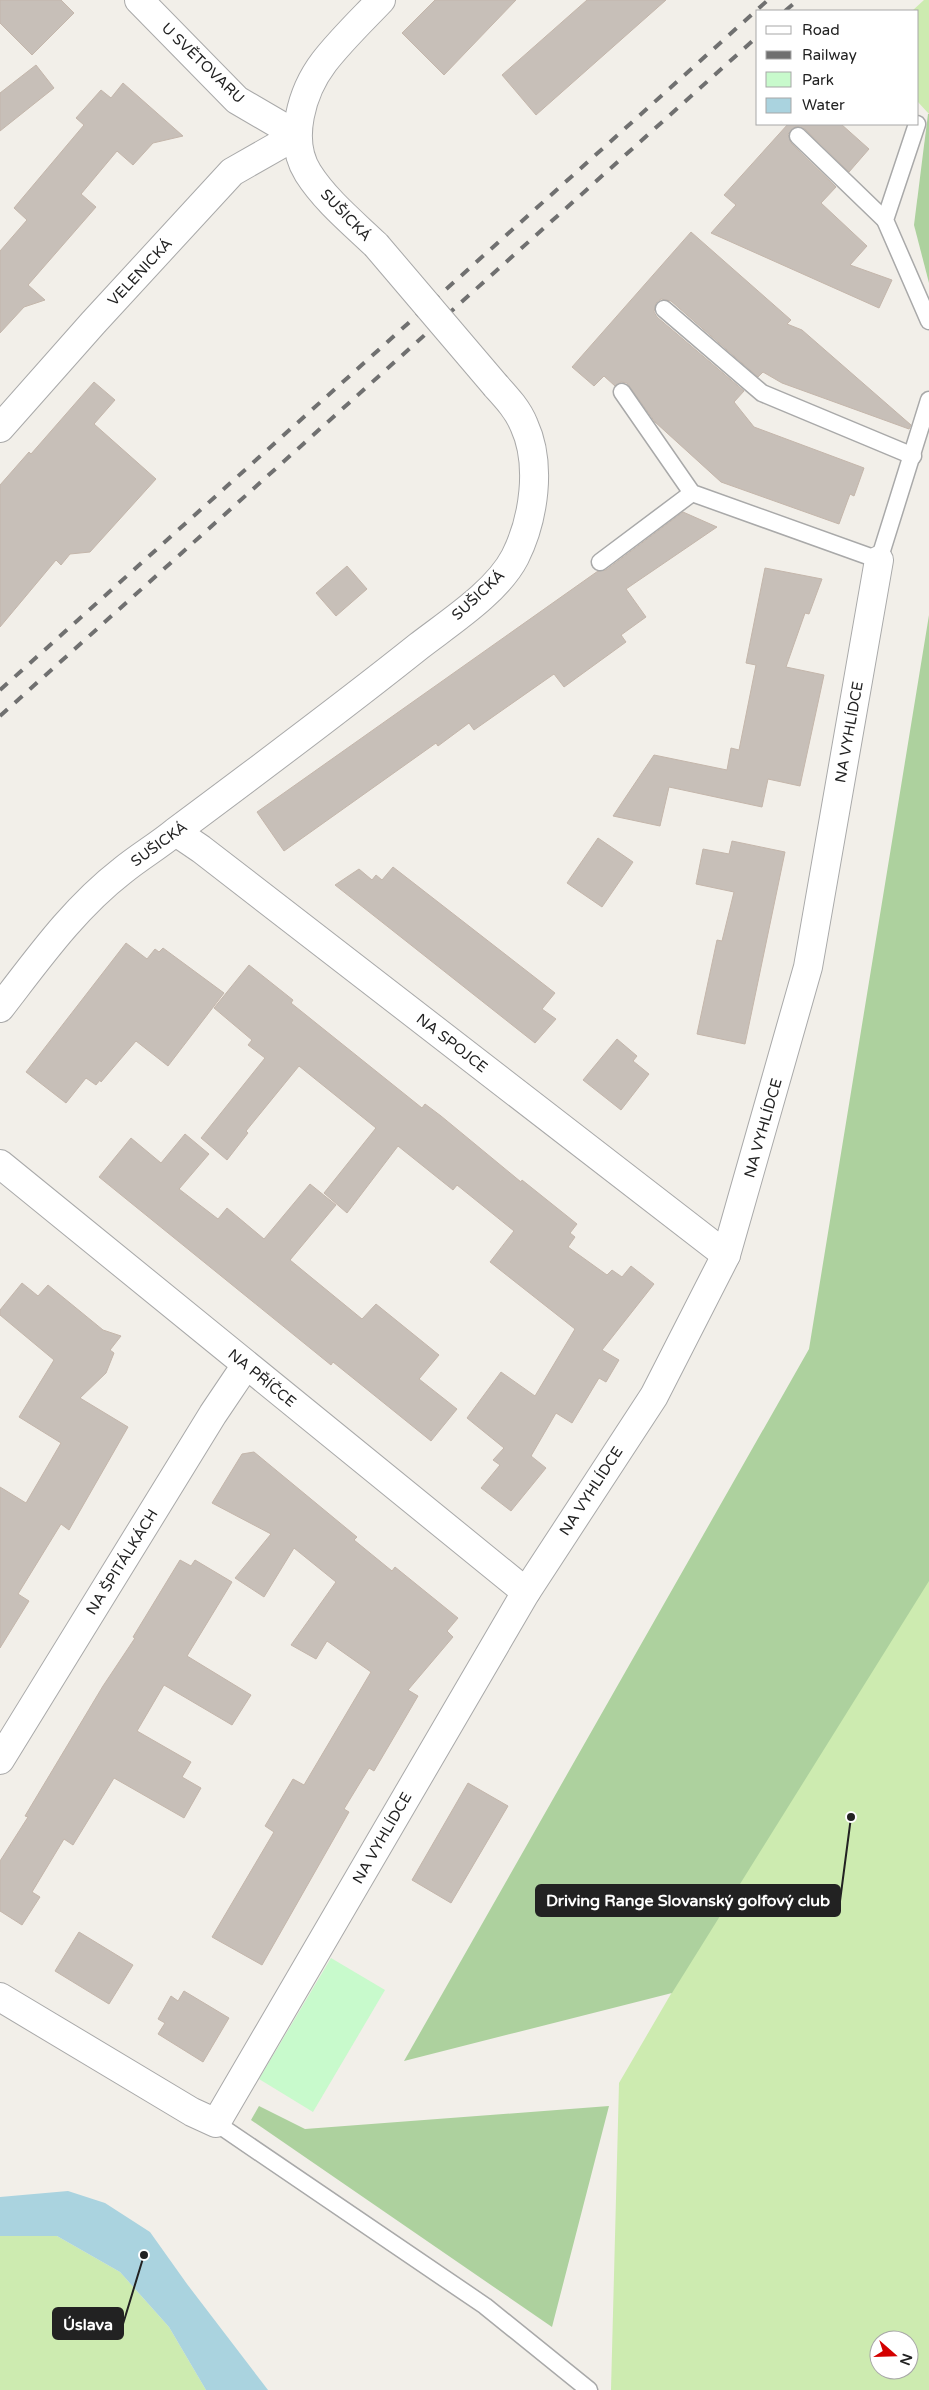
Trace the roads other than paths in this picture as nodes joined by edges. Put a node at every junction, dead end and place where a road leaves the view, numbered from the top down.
1 (139, 0) edge
2 (381, 0) edge
3 (917, 125) edge
4 (297, 135) junction
5 (798, 136) dead end
6 (885, 220) junction
7 (664, 308) dead end
8 (929, 321) edge
9 (622, 392) dead end
10 (929, 400) edge
11 (0, 428) edge
12 (913, 456) junction
13 (692, 493) junction
14 (879, 560) junction
15 (600, 562) dead end
16 (176, 832) junction
17 (0, 1008) edge
18 (0, 1164) edge
19 (726, 1256) junction
20 (246, 1365) junction
21 (526, 1592) junction
22 (0, 1760) edge
23 (0, 1997) edge
24 (216, 2123) junction
25 (589, 2390) edge

1 - 4 street, U SVĚTOVARU
2 - 4 street, SUŠICKÁ
3 - 6 lane
4 - 11 street, VELENICKÁ
4 - 16 street, SUŠICKÁ, bridge
5 - 6 lane
6 - 8 lane
7 - 12 lane
9 - 13 lane
10 - 12 lane
12 - 14 lane
13 - 14 lane
13 - 15 lane
14 - 19 street, NA VYHLÍDCE
16 - 17 street, SUŠICKÁ
16 - 19 street, NA SPOJCE
18 - 20 street, NA PŘÍČCE
19 - 21 street, NA VYHLÍDCE
20 - 21 street, NA PŘÍČCE
20 - 22 street, NA ŠPITÁLKÁCH
21 - 24 street, NA VYHLÍDCE
23 - 24 street
24 - 25 lane

